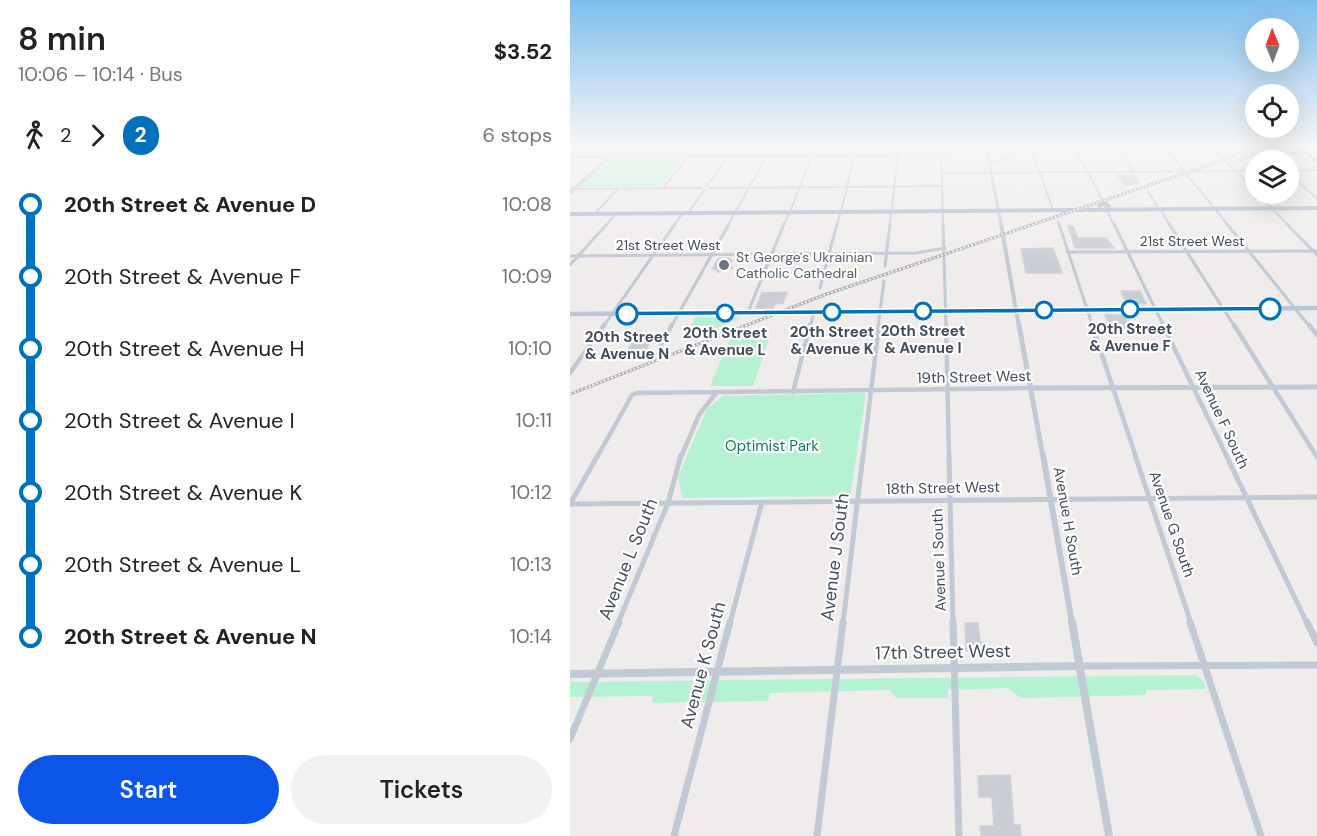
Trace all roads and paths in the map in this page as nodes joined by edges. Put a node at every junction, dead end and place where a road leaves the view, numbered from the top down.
1 (666, 184) edge
2 (709, 184) edge
3 (752, 184) edge
4 (801, 184) edge
5 (848, 184) edge
6 (994, 184) edge
7 (1044, 184) edge
8 (1093, 184) edge
9 (1195, 184) edge
10 (1301, 184) edge
11 (895, 186) junction
12 (942, 186) joint
13 (800, 187) junction
14 (847, 187) junction
15 (663, 188) junction
16 (706, 188) junction
17 (750, 188) junction
18 (619, 189) junction
19 (572, 190) edge
20 (1147, 190) dead end
21 (1317, 198) edge
22 (1268, 204) edge
23 (1105, 206) junction
24 (1317, 206) edge
25 (1214, 207) junction
26 (1271, 207) junction
27 (1053, 208) junction
28 (1159, 208) junction
29 (943, 209) junction
30 (1000, 209) junction
31 (690, 210) junction
32 (738, 210) junction
33 (841, 210) junction
34 (892, 210) junction
35 (597, 211) junction
36 (790, 211) junction
37 (570, 213) edge
38 (683, 213) junction
39 (616, 214) junction
40 (1058, 220) dead end
41 (945, 248) junction
42 (1127, 251) junction
43 (1187, 251) junction
44 (1250, 251) junction
45 (1067, 252) junction
46 (1316, 252) edge
47 (886, 253) junction
48 (772, 254) junction
49 (829, 254) junction
50 (653, 255) junction
51 (712, 255) junction
52 (570, 256) edge
53 (578, 256) junction
54 (570, 265) edge
55 (885, 266) dead end
56 (884, 281) dead end
57 (820, 288) dead end
58 (1317, 308) edge
59 (1087, 309) junction
60 (1155, 309) junction
61 (1223, 309) junction
62 (1296, 309) junction
63 (945, 310) junction
64 (1017, 310) junction
65 (880, 311) junction
66 (748, 312) junction
67 (814, 312) junction
68 (678, 313) junction
69 (570, 314) edge
70 (612, 314) junction
71 (1317, 335) edge
72 (660, 348) dead end
73 (570, 373) edge
74 (1194, 387) junction
75 (1272, 387) junction
76 (1317, 387) edge
77 (1031, 388) junction
78 (1113, 388) junction
79 (947, 389) junction
80 (870, 390) junction
81 (793, 392) junction
82 (716, 393) junction
83 (1317, 457) edge
84 (1317, 497) edge
85 (1051, 498) junction
86 (1149, 498) junction
87 (1246, 498) junction
88 (950, 500) junction
89 (856, 501) junction
90 (762, 502) junction
91 (668, 503) junction
92 (570, 504) edge
93 (1317, 643) edge
94 (1317, 665) edge
95 (955, 666) junction
96 (1080, 666) junction
97 (1206, 666) junction
98 (837, 669) junction
99 (717, 671) junction
100 (570, 674) edge
101 (597, 674) junction
102 (570, 739) edge
103 (674, 836) edge
104 (817, 836) edge
105 (959, 836) edge
106 (1108, 836) edge
107 (1261, 836) edge

1 - 15 street
2 - 16 street
3 - 17 street
4 - 13 street
5 - 14 street
6 - 30 street, Avenue H South
7 - 27 street
8 - 23 street, Avenue F South
9 - 25 street
10 - 21 street
11 - 12 street
11 - 14 street
11 - 34 street
12 - 29 street, Avenue I South
13 - 14 street
13 - 17 street
13 - 36 street
14 - 33 street
15 - 16 street
15 - 18 street
16 - 17 street
16 - 31 street
17 - 32 street
18 - 19 street
18 - 35 street
20 - 28 street
22 - 26 street
23 - 27 main road
23 - 27 main road
23 - 28 main road
23 - 42 street, Avenue F South
24 - 26 main road
25 - 26 main road
25 - 28 main road
25 - 44 street
26 - 46 street
27 - 30 main road
28 - 43 street
29 - 30 main road
29 - 34 main road
29 - 41 street, Avenue I South
30 - 64 street, Avenue H South
31 - 32 main road
31 - 35 main road
32 - 36 main road
32 - 38 main road
32 - 51 street
33 - 34 main road
33 - 36 main road
33 - 49 street
34 - 47 street
35 - 37 main road
36 - 48 street
37 - 39 main road
38 - 39 main road
38 - 50 street
39 - 53 street
40 - 45 street, Avenue G South
41 - 47 street, 21st Street West
41 - 63 street, Avenue I South
42 - 43 street, 21st Street West
42 - 45 street, 21st Street West
42 - 60 street, Avenue F South
43 - 44 street, 21st Street West
43 - 61 street
44 - 46 street, 21st Street West
44 - 62 street
45 - 59 street, Avenue G South
47 - 49 street, 21st Street West
47 - 55 street
48 - 49 street, 21st Street West
48 - 51 street, 21st Street West
48 - 66 street
49 - 57 street
50 - 51 street, 21st Street West
50 - 53 street, 21st Street West
50 - 70 street
51 - 68 street
52 - 53 street, 21st Street West
53 - 54 street
56 - 65 street, Avenue J South
58 - 62 main road
59 - 60 main road
59 - 64 main road
59 - 78 street, Avenue G South
60 - 61 main road
60 - 74 street, Avenue F South
61 - 62 main road
61 - 75 street
62 - 71 street
63 - 64 main road
63 - 65 main road
63 - 79 street, Avenue I South
64 - 77 street, Avenue H South
65 - 67 main road
65 - 80 street, Avenue J South
66 - 67 main road
66 - 68 main road
67 - 81 street
68 - 70 main road
68 - 72 street
69 - 70 main road
70 - 73 street
74 - 75 street, 19th Street West
74 - 78 street, 19th Street West
74 - 87 street, Avenue F South
75 - 76 street, 19th Street West
75 - 83 street
77 - 78 street, 19th Street West
77 - 79 street, 19th Street West
77 - 85 street, Avenue H South
78 - 86 street, Avenue G South
79 - 80 street, 19th Street West
79 - 88 street, Avenue I South
80 - 81 street, 19th Street West
80 - 89 street, Avenue J South
81 - 82 street, 19th Street West
82 - 91 street, Avenue L South
82 - 92 street, 19th Street West
84 - 87 street, 18th Street West
85 - 86 street, 18th Street West
85 - 88 street, 18th Street West
85 - 96 street, Avenue H South
86 - 87 street, 18th Street West
86 - 97 street, Avenue G South
87 - 93 street, Avenue F South
88 - 89 street, 18th Street West
88 - 95 street, Avenue I South
89 - 90 street, 18th Street West
89 - 98 street, Avenue J South
90 - 91 street, 18th Street West
90 - 99 street, Avenue K South
91 - 92 street, 18th Street West
91 - 101 street, Avenue L South
94 - 97 street, 17th Street West
95 - 96 street, 17th Street West
95 - 98 street, 17th Street West
95 - 105 street, Avenue I South
96 - 97 street, 17th Street West
96 - 106 street, Avenue H South
97 - 107 street, Avenue G South
98 - 99 street, 17th Street West
98 - 104 street, Avenue J South
99 - 101 street, 17th Street West
99 - 103 street, Avenue K South
100 - 101 street, 17th Street West
101 - 102 street, Avenue L South

